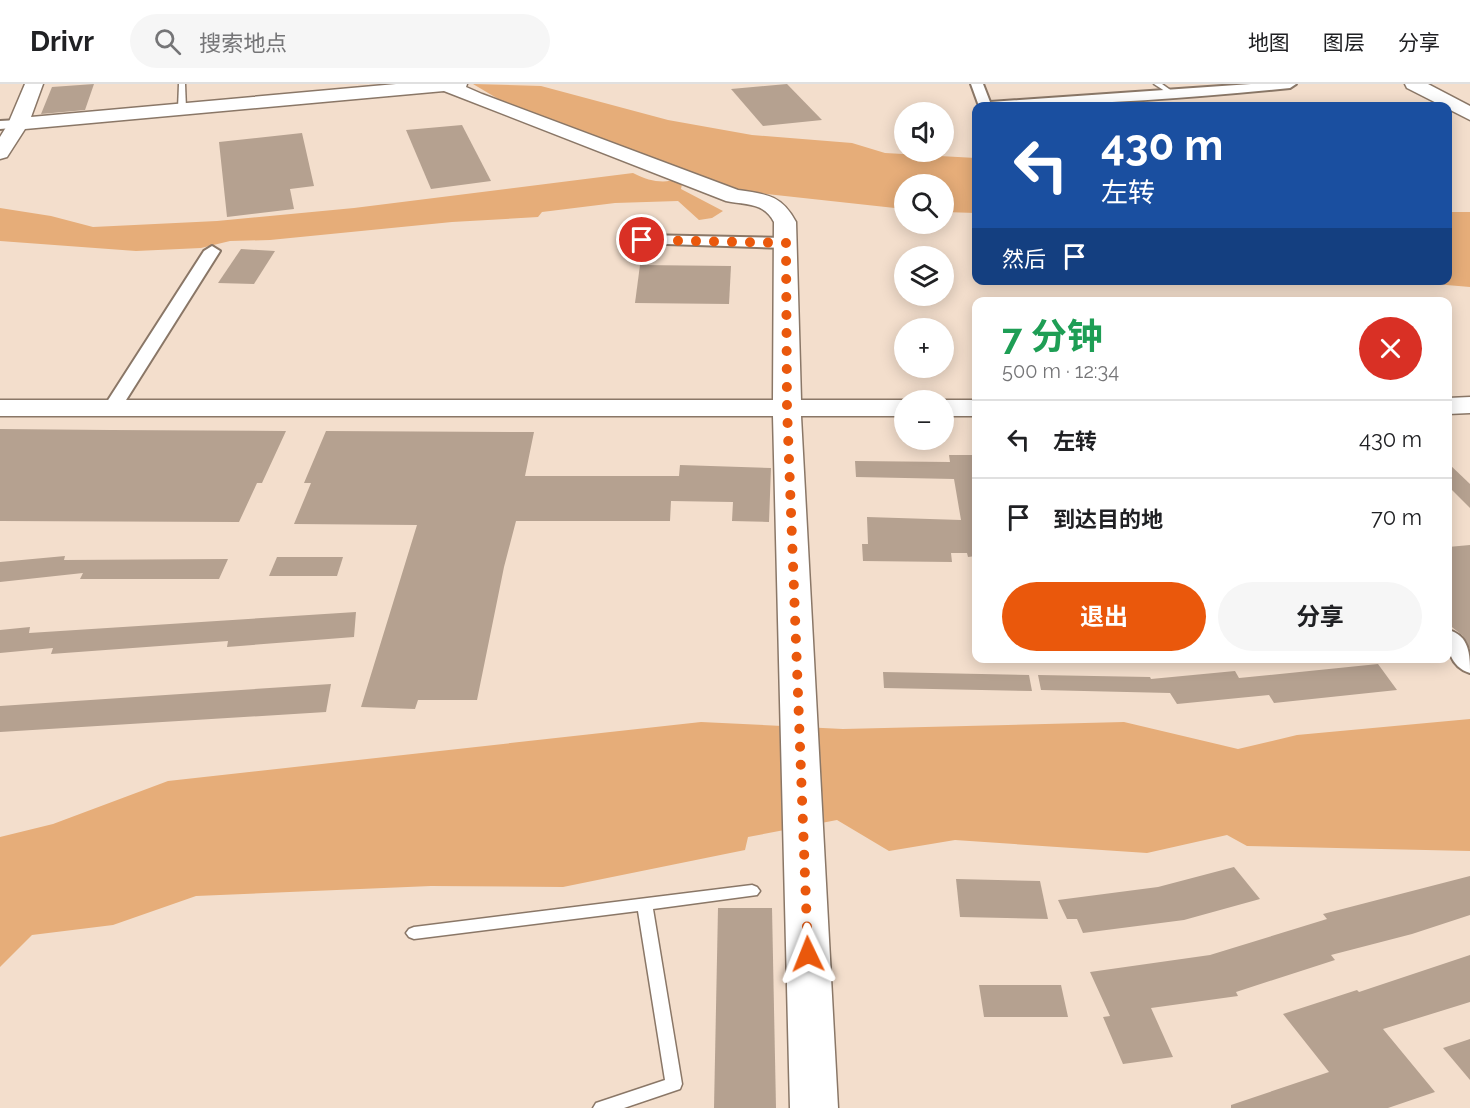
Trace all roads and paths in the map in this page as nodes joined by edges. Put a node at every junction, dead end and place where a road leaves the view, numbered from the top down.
1 (34, 84) edge
2 (182, 84) edge
3 (977, 84) edge
4 (1157, 84) edge
5 (1290, 84) edge
6 (1414, 84) edge
7 (452, 85) edge
8 (1173, 94) junction
9 (984, 102) edge
10 (1048, 102) edge
11 (1451, 102) edge
12 (1452, 103) edge
13 (183, 109) junction
14 (1467, 110) edge
15 (9, 125) edge
16 (0, 153) edge
17 (642, 240) dead end
18 (786, 243) junction
19 (212, 251) dead end
20 (1470, 405) edge
21 (1452, 406) edge
22 (0, 408) edge
23 (112, 408) junction
24 (787, 408) junction
25 (894, 408) edge
26 (954, 408) edge
27 (972, 408) edge
28 (1452, 642) edge
29 (1470, 665) edge
30 (752, 891) dead end
31 (645, 904) junction
32 (414, 933) dead end
33 (602, 1108) edge
34 (814, 1108) edge

1 - 15 street
2 - 13 lane
3 - 9 street
4 - 8 lane
5 - 8 street
6 - 11 street
7 - 13 street
7 - 18 street
8 - 10 street
12 - 14 street
13 - 15 street
15 - 16 street
17 - 18 street
18 - 24 street
19 - 23 street
20 - 21 street
22 - 23 street
23 - 24 street
24 - 25 street
24 - 34 street
26 - 27 street
28 - 29 street
30 - 31 lane
31 - 32 lane
31 - 33 lane

